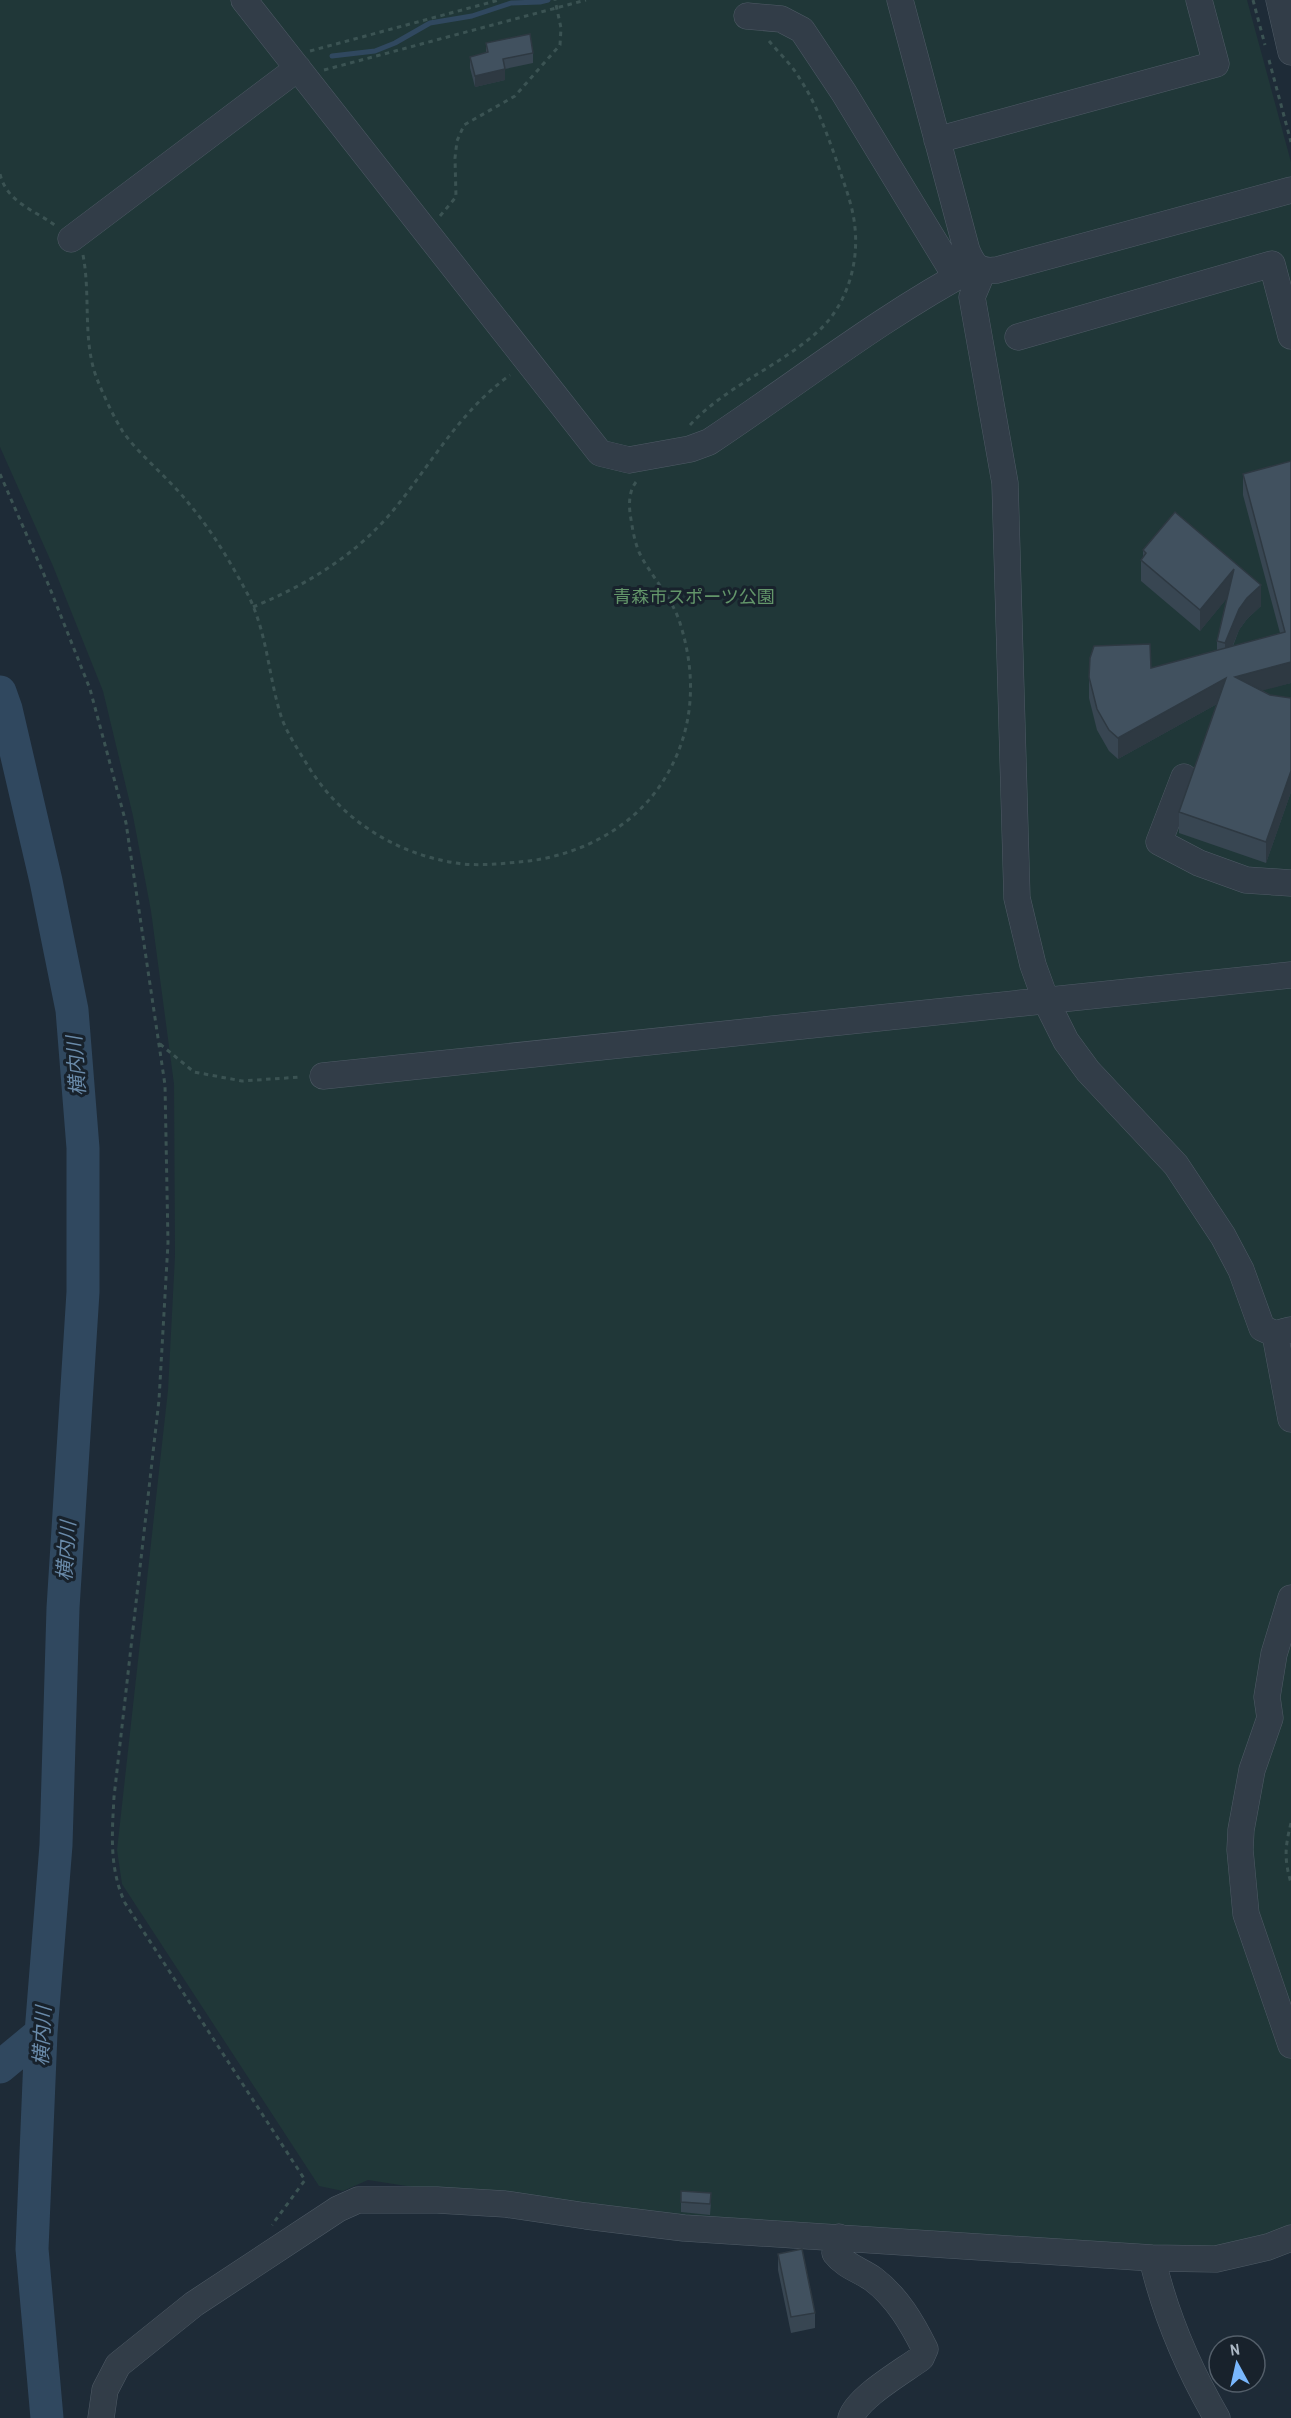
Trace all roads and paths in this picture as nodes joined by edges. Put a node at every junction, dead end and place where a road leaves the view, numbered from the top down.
1 (244, 0) edge
2 (499, 0) edge
3 (555, 0) edge
4 (586, 0) edge
5 (900, 0) edge
6 (1199, 0) edge
7 (1253, 0) edge
8 (1279, 0) edge
9 (557, 8) junction
10 (747, 16) joint
11 (1291, 52) edge
12 (296, 66) junction
13 (937, 140) junction
14 (1291, 142) edge
15 (0, 174) edge
16 (1291, 190) edge
17 (424, 229) junction
18 (71, 239) junction
19 (971, 272) junction
20 (1291, 336) edge
21 (1018, 337) dead end
22 (528, 362) junction
23 (661, 454) junction
24 (0, 474) edge
25 (637, 480) dead end
26 (254, 607) junction
27 (1184, 777) dead end
28 (1291, 883) edge
29 (1291, 975) edge
30 (1046, 1001) junction
31 (159, 1042) junction
32 (323, 1076) joint
33 (1283, 1332) edge
34 (1291, 1419) edge
35 (1291, 1598) edge
36 (1291, 1823) edge
37 (1291, 1883) edge
38 (1291, 2045) edge
39 (267, 2232) dead end
40 (839, 2237) junction
41 (1291, 2238) edge
42 (1152, 2258) junction
43 (100, 2415) edge
44 (851, 2418) edge
45 (1217, 2418) edge

1 - 12 street
2 - 12 path
3 - 9 path
4 - 9 path
5 - 13 street
6 - 13 street
7 - 14 path
8 - 11 street
9 - 12 path
9 - 17 path
10 - 19 street
10 - 23 path
12 - 17 street
12 - 18 street
13 - 19 street
15 - 18 path
16 - 19 street
17 - 22 street
18 - 26 path
19 - 23 street
19 - 30 street
20 - 21 street
22 - 23 street
22 - 26 path
24 - 31 path
25 - 26 path
27 - 28 street
29 - 30 street
30 - 32 street
30 - 33 street
31 - 32 path
31 - 39 path
33 - 34 street
35 - 38 street
36 - 37 path
40 - 42 street
40 - 43 street
40 - 44 street
41 - 42 street
42 - 45 street

